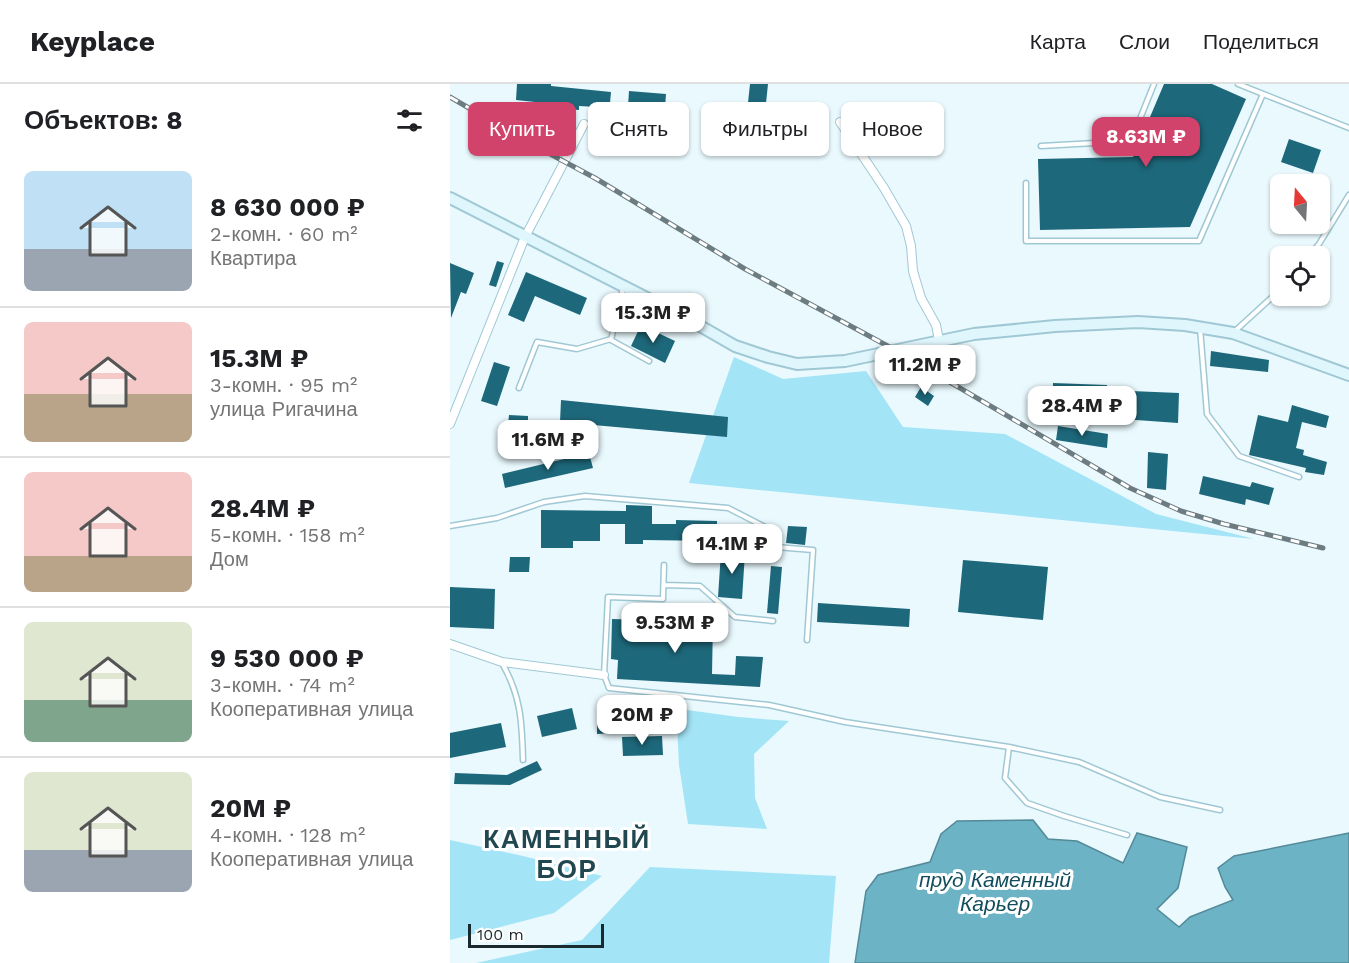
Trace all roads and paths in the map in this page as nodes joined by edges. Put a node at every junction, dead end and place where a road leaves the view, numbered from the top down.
1 (1154, 84) edge
2 (1238, 84) edge
3 (1263, 94) junction
4 (840, 122) dead end
5 (584, 124) dead end
6 (1349, 128) edge
7 (1041, 146) dead end
8 (1026, 183) dead end
9 (1349, 195) edge
10 (450, 198) edge
11 (525, 237) junction
12 (1317, 246) edge
13 (623, 287) junction
14 (1270, 299) edge
15 (1200, 327) junction
16 (1233, 333) junction
17 (611, 339) junction
18 (939, 340) junction
19 (649, 361) dead end
20 (1349, 375) edge
21 (519, 388) dead end
22 (450, 424) edge
23 (1299, 477) dead end
24 (450, 526) edge
25 (664, 565) dead end
26 (664, 585) junction
27 (773, 621) dead end
28 (807, 640) dead end
29 (450, 644) edge
30 (502, 662) junction
31 (604, 675) junction
32 (1009, 747) junction
33 (524, 760) dead end
34 (1220, 810) dead end
35 (1127, 835) dead end

1 - 7 lane
2 - 3 lane
3 - 6 lane
3 - 8 lane
4 - 18 street
5 - 11 street
9 - 12 lane
10 - 11 main road
11 - 13 main road
11 - 22 street
13 - 17 lane
13 - 18 main road
14 - 16 lane
15 - 16 lane
15 - 18 lane
15 - 23 lane
16 - 20 main road
17 - 19 lane
17 - 21 lane
24 - 28 lane
25 - 26 lane
26 - 27 lane
26 - 31 lane
29 - 30 street
30 - 31 street
30 - 33 lane
31 - 32 lane
32 - 34 lane
32 - 35 lane

